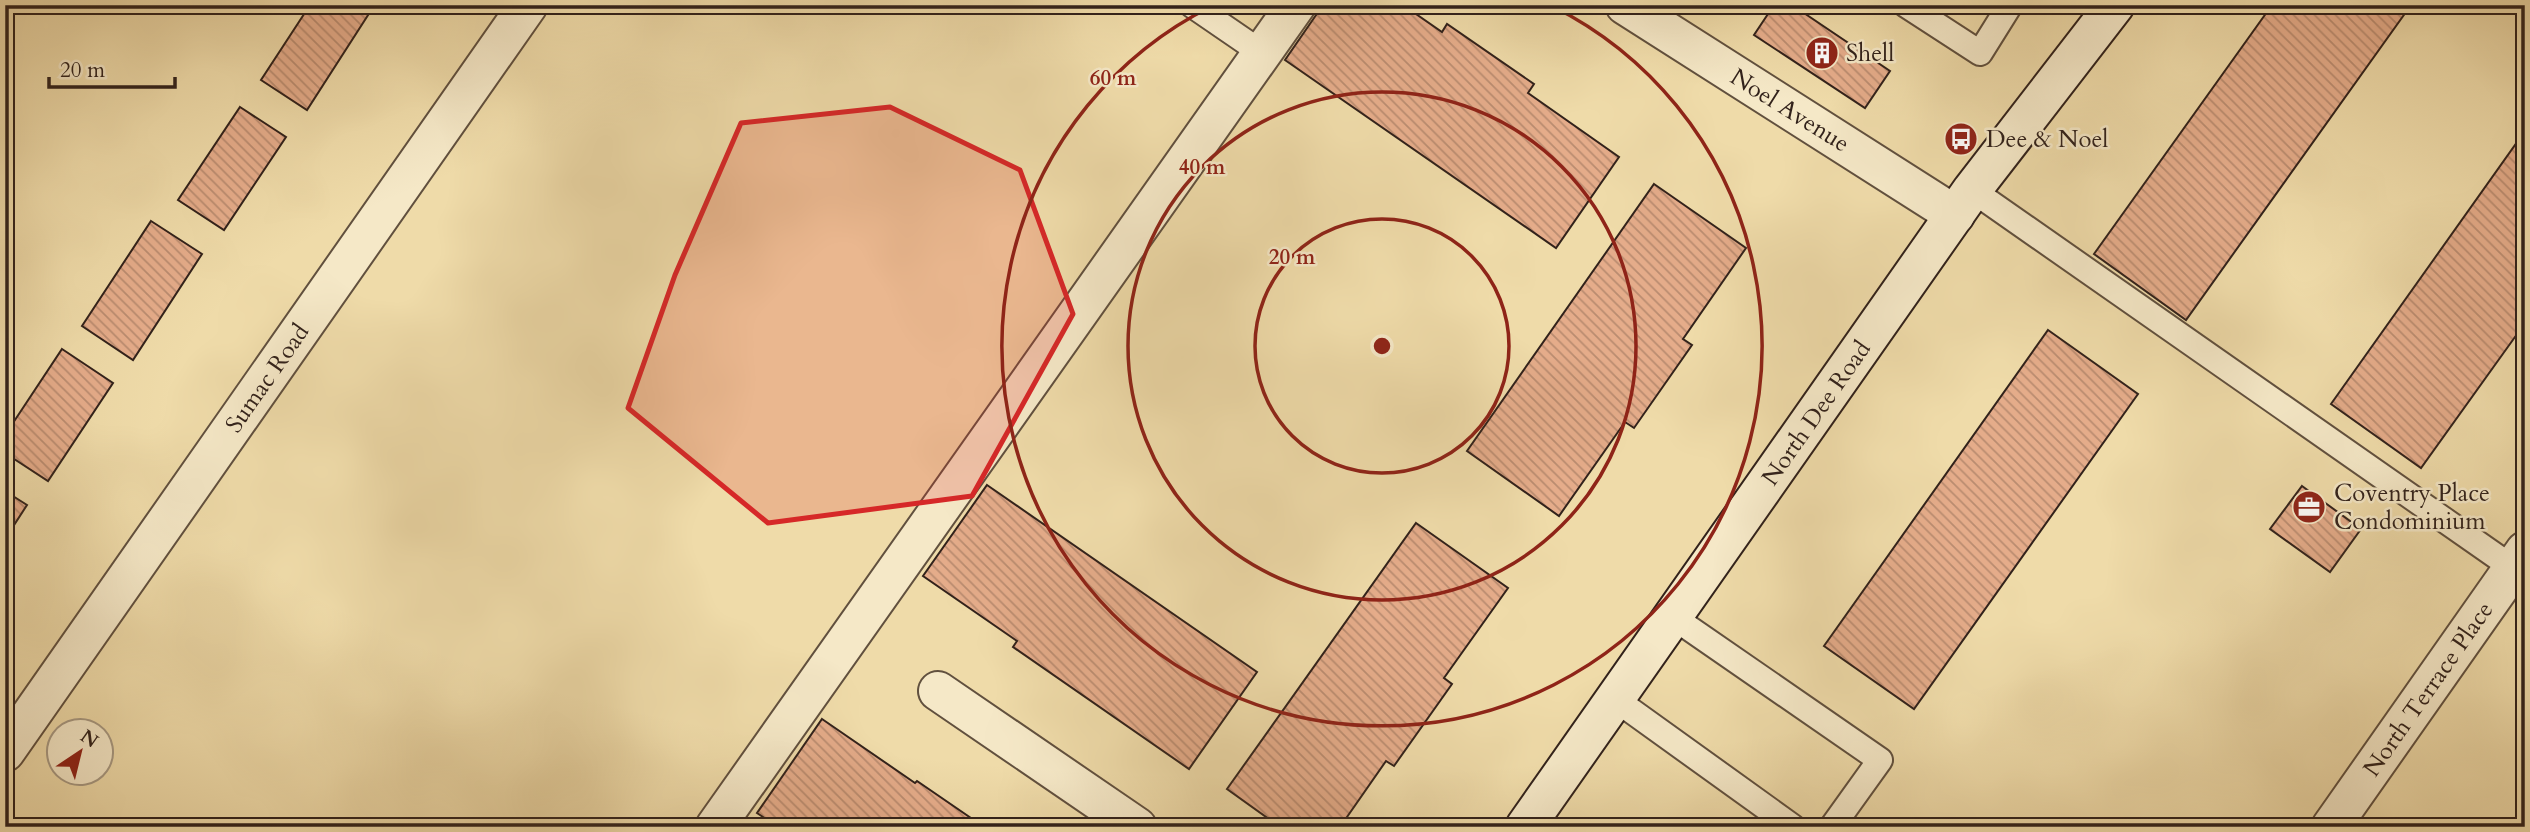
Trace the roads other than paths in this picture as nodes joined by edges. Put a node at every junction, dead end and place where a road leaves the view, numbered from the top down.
1 (528, 5) edge
2 (1192, 5) edge
3 (1296, 5) edge
4 (1625, 5) edge
5 (1906, 5) edge
6 (2010, 5) edge
7 (2115, 5) edge
8 (1262, 53) junction
9 (1963, 203) junction
10 (2519, 560) edge
11 (1673, 617) junction
12 (938, 691) dead end
13 (1615, 699) junction
14 (5, 751) edge
15 (715, 827) edge
16 (1137, 827) edge
17 (1525, 827) edge
18 (1793, 827) edge
19 (1832, 827) edge
20 (2331, 827) edge

1 - 14 street, Sumac Road
2 - 8 lane
3 - 8 street
4 - 9 street, Noel Avenue
5 - 6 lane
7 - 9 street, North Dee Road
8 - 15 street
9 - 10 lane
9 - 11 street, North Dee Road
10 - 20 street, North Terrace Place
11 - 13 street, North Dee Road
11 - 19 lane
12 - 16 street
13 - 17 street, North Dee Road
13 - 18 lane

